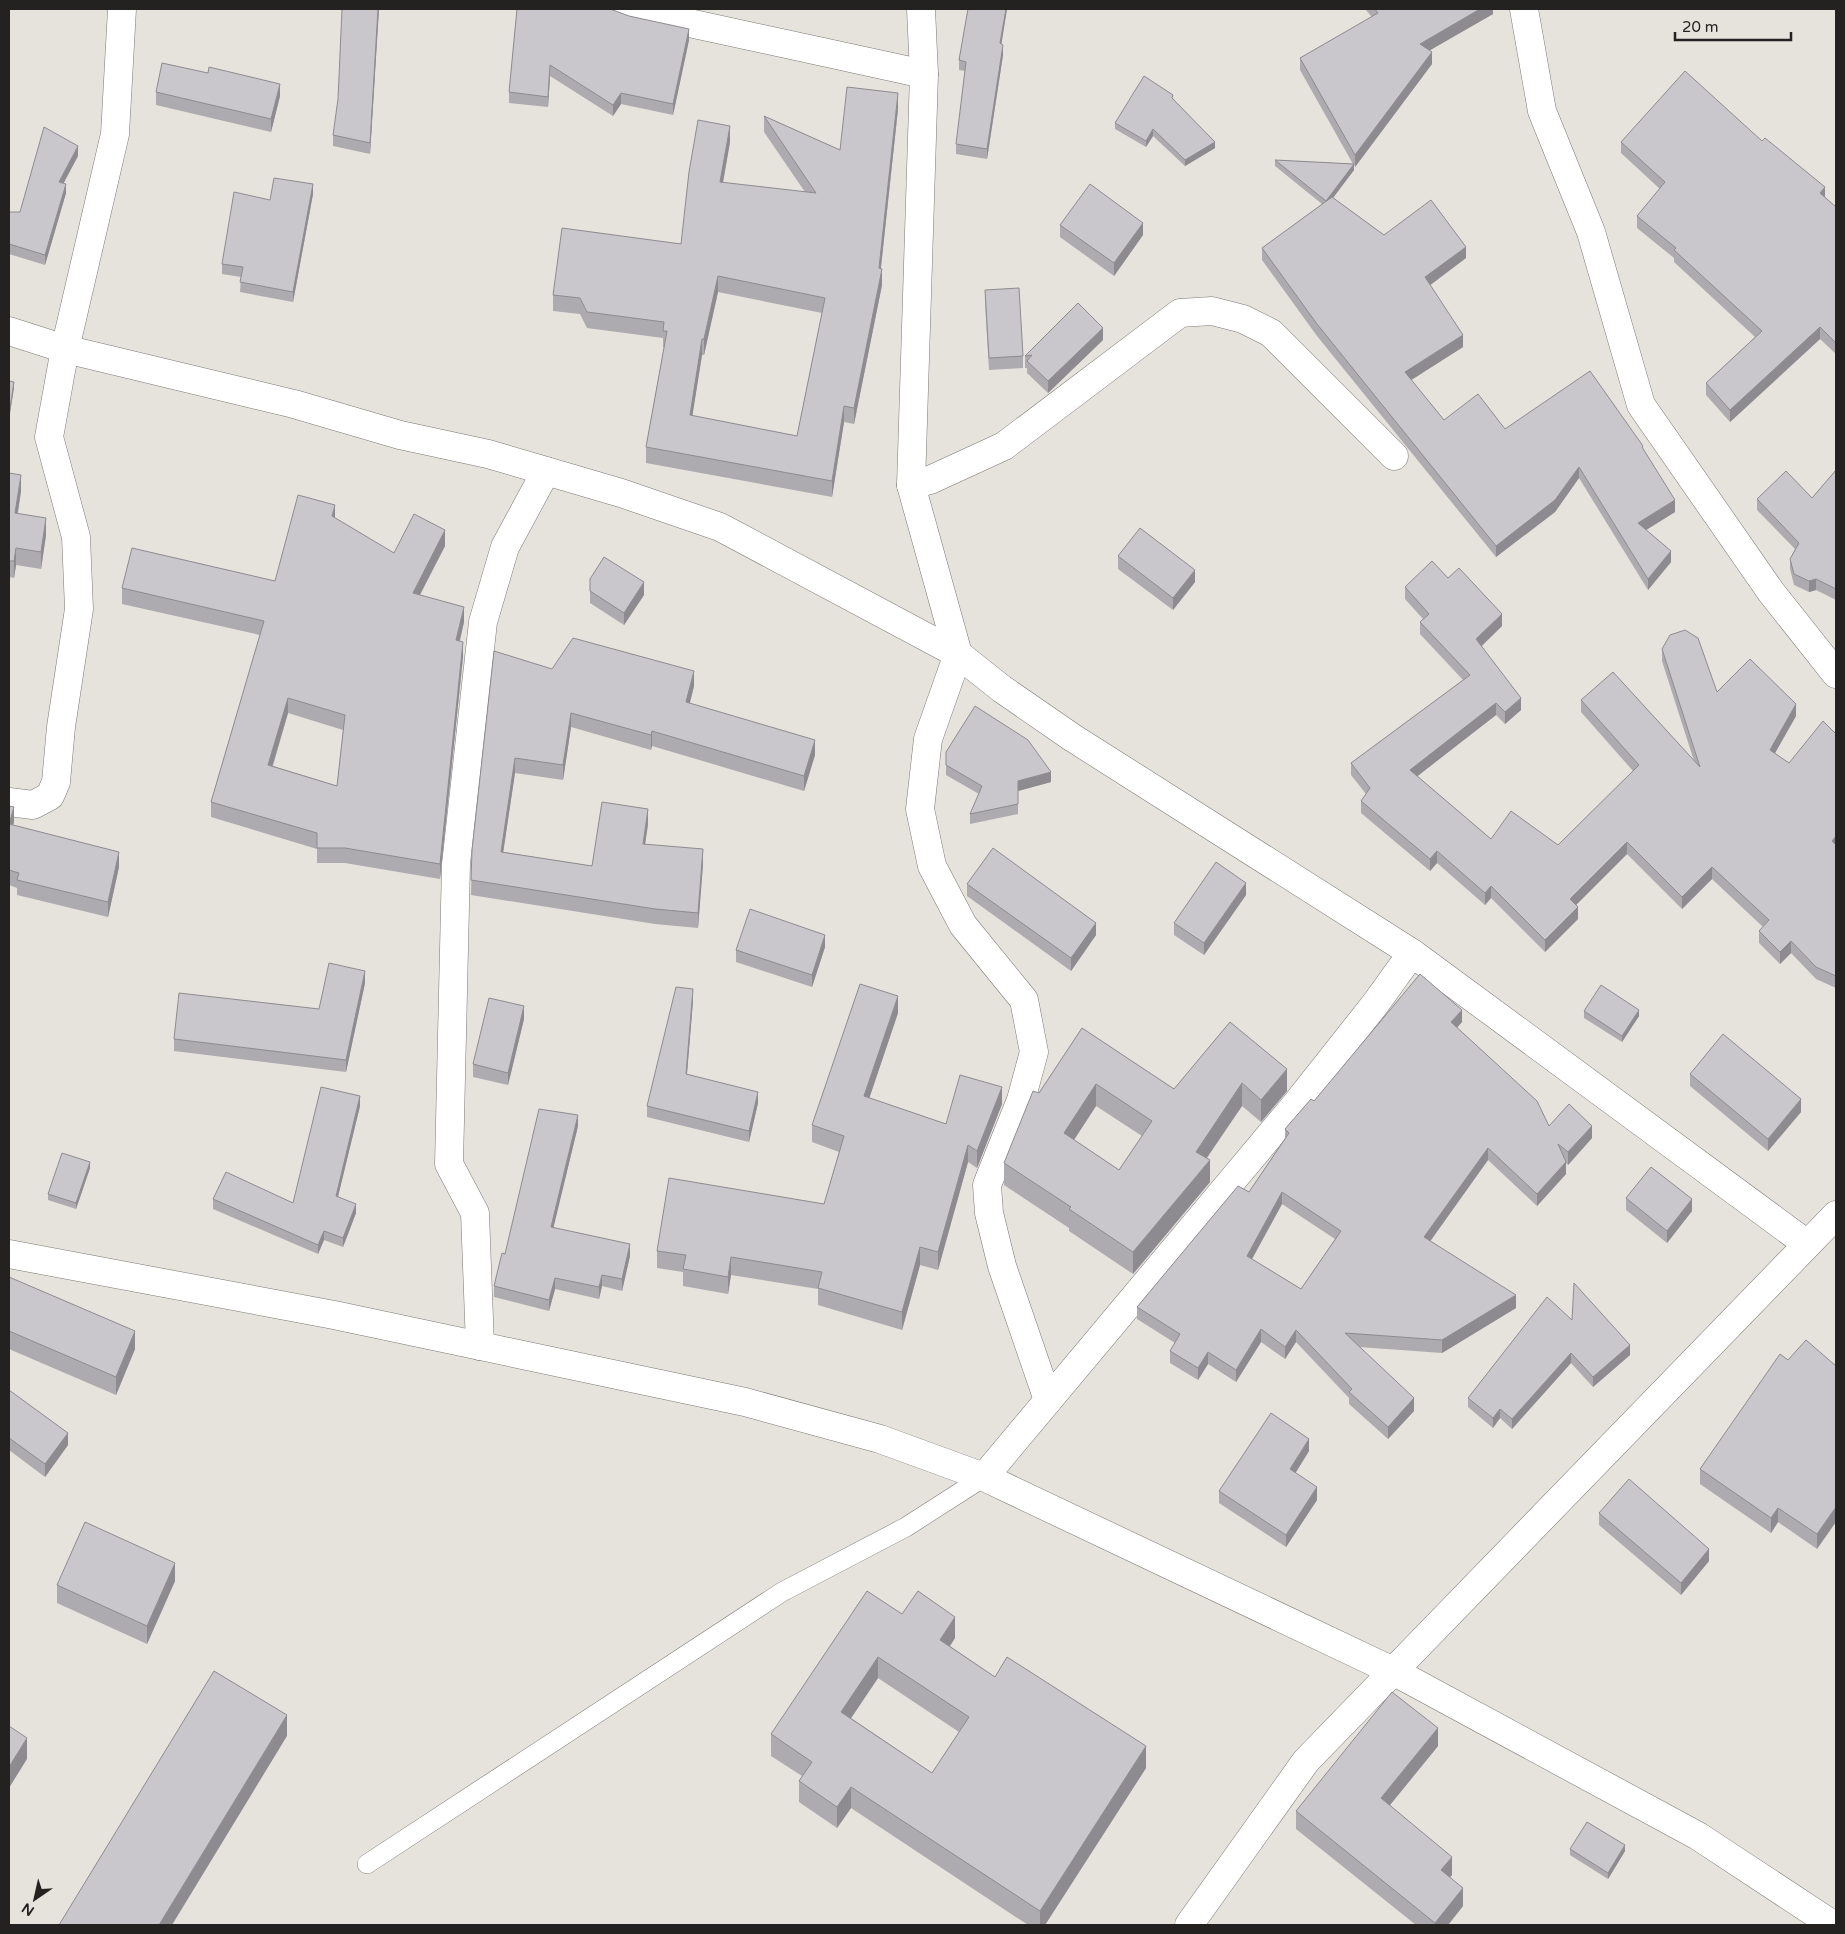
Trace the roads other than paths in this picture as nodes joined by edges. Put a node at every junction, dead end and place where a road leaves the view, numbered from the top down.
1 (122, 9) edge
2 (625, 9) edge
3 (921, 9) edge
4 (1524, 9) edge
5 (924, 74) junction
6 (9, 331) edge
7 (65, 349) junction
8 (1394, 456) dead end
9 (546, 471) junction
10 (911, 485) junction
11 (958, 654) junction
12 (1836, 674) edge
13 (9, 802) edge
14 (1412, 953) junction
15 (1836, 1215) edge
16 (1807, 1244) junction
17 (9, 1254) edge
18 (480, 1346) junction
19 (1048, 1400) junction
20 (984, 1477) junction
21 (1393, 1670) junction
22 (367, 1864) dead end
23 (1189, 1925) edge
24 (1833, 1925) edge

1 - 7 street
2 - 5 street
3 - 5 street
4 - 12 street
5 - 10 street
6 - 7 street
7 - 9 street
7 - 13 street
8 - 10 street
9 - 11 street
9 - 18 street
10 - 11 street
11 - 14 street
11 - 19 street
14 - 16 street
14 - 19 street
15 - 16 street
16 - 21 street
17 - 18 street
18 - 20 street
19 - 20 street
20 - 21 street
20 - 22 lane
21 - 23 street
21 - 24 street

